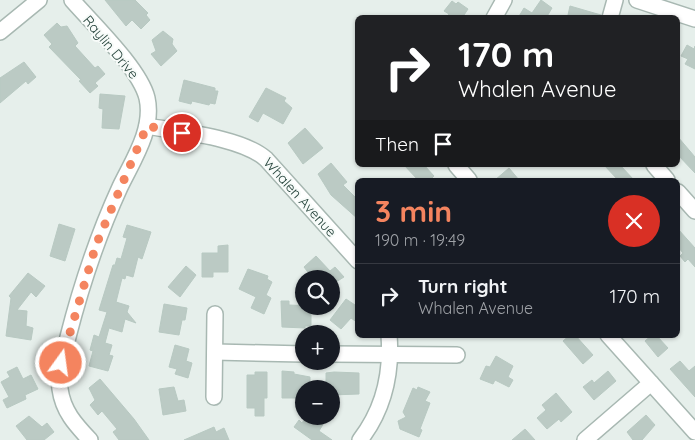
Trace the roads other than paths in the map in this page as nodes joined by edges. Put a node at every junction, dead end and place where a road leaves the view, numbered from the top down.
1 (39, 0) edge
2 (72, 0) edge
3 (504, 0) edge
4 (614, 0) edge
5 (637, 0) edge
6 (496, 15) edge
7 (611, 15) edge
8 (695, 19) edge
9 (0, 32) edge
10 (147, 126) junction
11 (458, 167) edge
12 (656, 167) edge
13 (468, 178) edge
14 (665, 178) edge
15 (680, 194) edge
16 (695, 211) edge
17 (355, 259) edge
18 (215, 314) dead end
19 (389, 338) edge
20 (611, 338) edge
21 (215, 352) junction
22 (295, 354) edge
23 (340, 354) edge
24 (389, 355) junction
25 (458, 355) dead end
26 (651, 382) junction
27 (214, 397) dead end
28 (695, 432) edge
29 (90, 440) edge
30 (360, 440) edge
31 (585, 440) edge

1 - 9 street
2 - 10 street, Raylin Drive
3 - 6 street
4 - 7 street
5 - 8 street
10 - 17 street, Whalen Avenue
10 - 29 street
11 - 13 street
12 - 14 street
15 - 16 street
18 - 21 street
19 - 24 street
20 - 26 street
21 - 22 street
21 - 27 street
23 - 24 street
24 - 25 street
24 - 30 street
26 - 28 street
26 - 31 street

